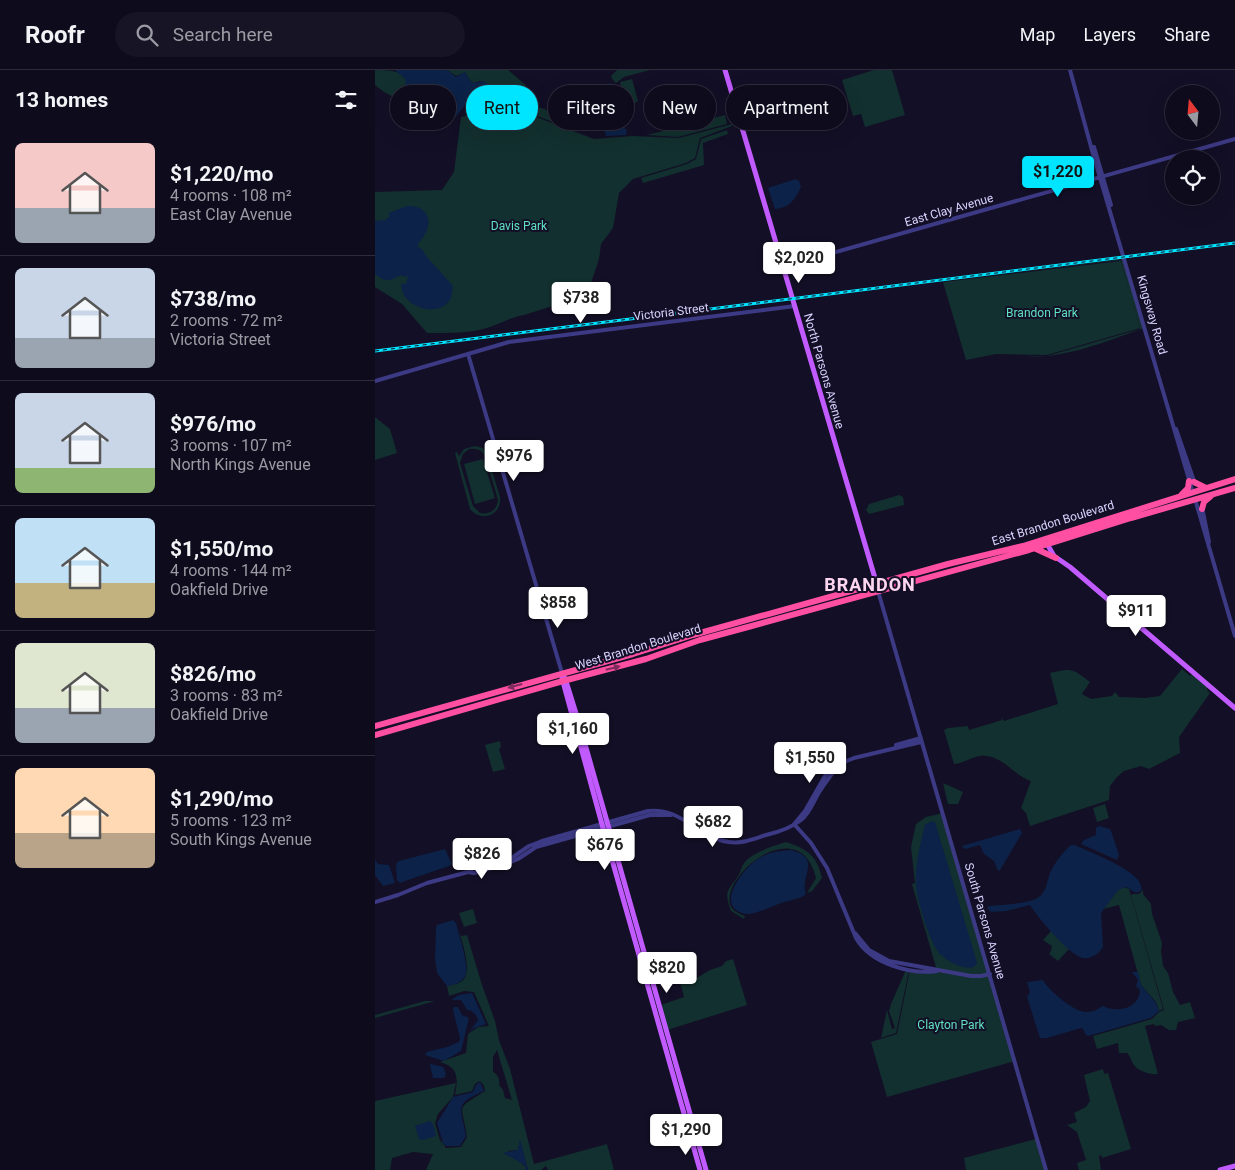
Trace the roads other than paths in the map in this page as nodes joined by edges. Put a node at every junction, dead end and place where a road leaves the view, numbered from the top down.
1 (725, 70) edge
2 (1070, 70) edge
3 (1235, 139) edge
4 (1101, 176) junction
5 (783, 266) junction
6 (795, 306) junction
7 (468, 354) junction
8 (375, 381) edge
9 (1235, 480) edge
10 (1192, 481) junction
11 (1205, 488) junction
12 (1235, 488) edge
13 (1214, 494) junction
14 (1196, 495) junction
15 (1180, 496) junction
16 (1202, 509) junction
17 (1046, 542) junction
18 (1034, 548) junction
19 (1210, 549) junction
20 (1056, 558) junction
21 (877, 588) junction
22 (772, 616) junction
23 (1235, 636) edge
24 (669, 643) junction
25 (646, 659) junction
26 (562, 673) junction
27 (564, 681) junction
28 (462, 700) junction
29 (1235, 708) edge
30 (411, 716) junction
31 (434, 718) junction
32 (411, 725) junction
33 (375, 727) edge
34 (375, 735) edge
35 (921, 740) junction
36 (794, 824) junction
37 (605, 825) junction
38 (608, 847) junction
39 (623, 880) junction
40 (375, 902) edge
41 (989, 974) junction
42 (1235, 1166) edge
43 (700, 1170) edge
44 (706, 1170) edge
45 (1046, 1170) edge
46 (1220, 1170) edge

1 - 5 main road, North Parsons Avenue
2 - 4 street, Kingsway Road
3 - 4 street, East Clay Avenue
4 - 5 street, East Clay Avenue
4 - 10 street, Kingsway Road
5 - 6 main road, North Parsons Avenue
6 - 7 street, Victoria Street
6 - 21 main road, North Parsons Avenue
7 - 8 street, Victoria Street
7 - 26 street
9 - 11 highway, East Brandon Boulevard
10 - 11 highway
10 - 14 street, Kingsway Road
10 - 15 highway
11 - 14 highway, East Brandon Boulevard
12 - 13 highway, East Brandon Boulevard
13 - 14 highway, East Brandon Boulevard
13 - 16 highway
14 - 15 highway, East Brandon Boulevard
14 - 16 street
14 - 17 highway, East Brandon Boulevard
14 - 19 street
15 - 17 highway, East Brandon Boulevard
16 - 19 street
17 - 18 highway, East Brandon Boulevard
17 - 20 main road
17 - 21 highway, East Brandon Boulevard
18 - 20 highway
18 - 21 highway, East Brandon Boulevard
19 - 23 street
20 - 29 main road
21 - 22 highway, West Brandon Boulevard
21 - 22 highway
21 - 35 street, South Parsons Avenue
22 - 24 highway, West Brandon Boulevard
22 - 25 highway, West Brandon Boulevard
24 - 25 highway
24 - 26 highway, West Brandon Boulevard
27 -> 25 highway, West Brandon Boulevard
26 - 27 main road
26 -> 28 highway, West Brandon Boulevard
27 - 31 highway, West Brandon Boulevard
27 - 37 main road
28 - 30 highway, West Brandon Boulevard
28 - 31 highway
30 - 32 highway
30 - 33 highway, West Brandon Boulevard
31 - 32 highway, West Brandon Boulevard
32 - 34 highway, West Brandon Boulevard
35 - 36 street
35 - 41 street, South Parsons Avenue
36 - 37 street
36 - 41 street
37 - 38 main road
37 - 39 main road
37 - 40 street
38 - 39 main road
38 - 43 main road
39 - 44 main road
41 - 45 street, South Parsons Avenue
42 - 46 main road

